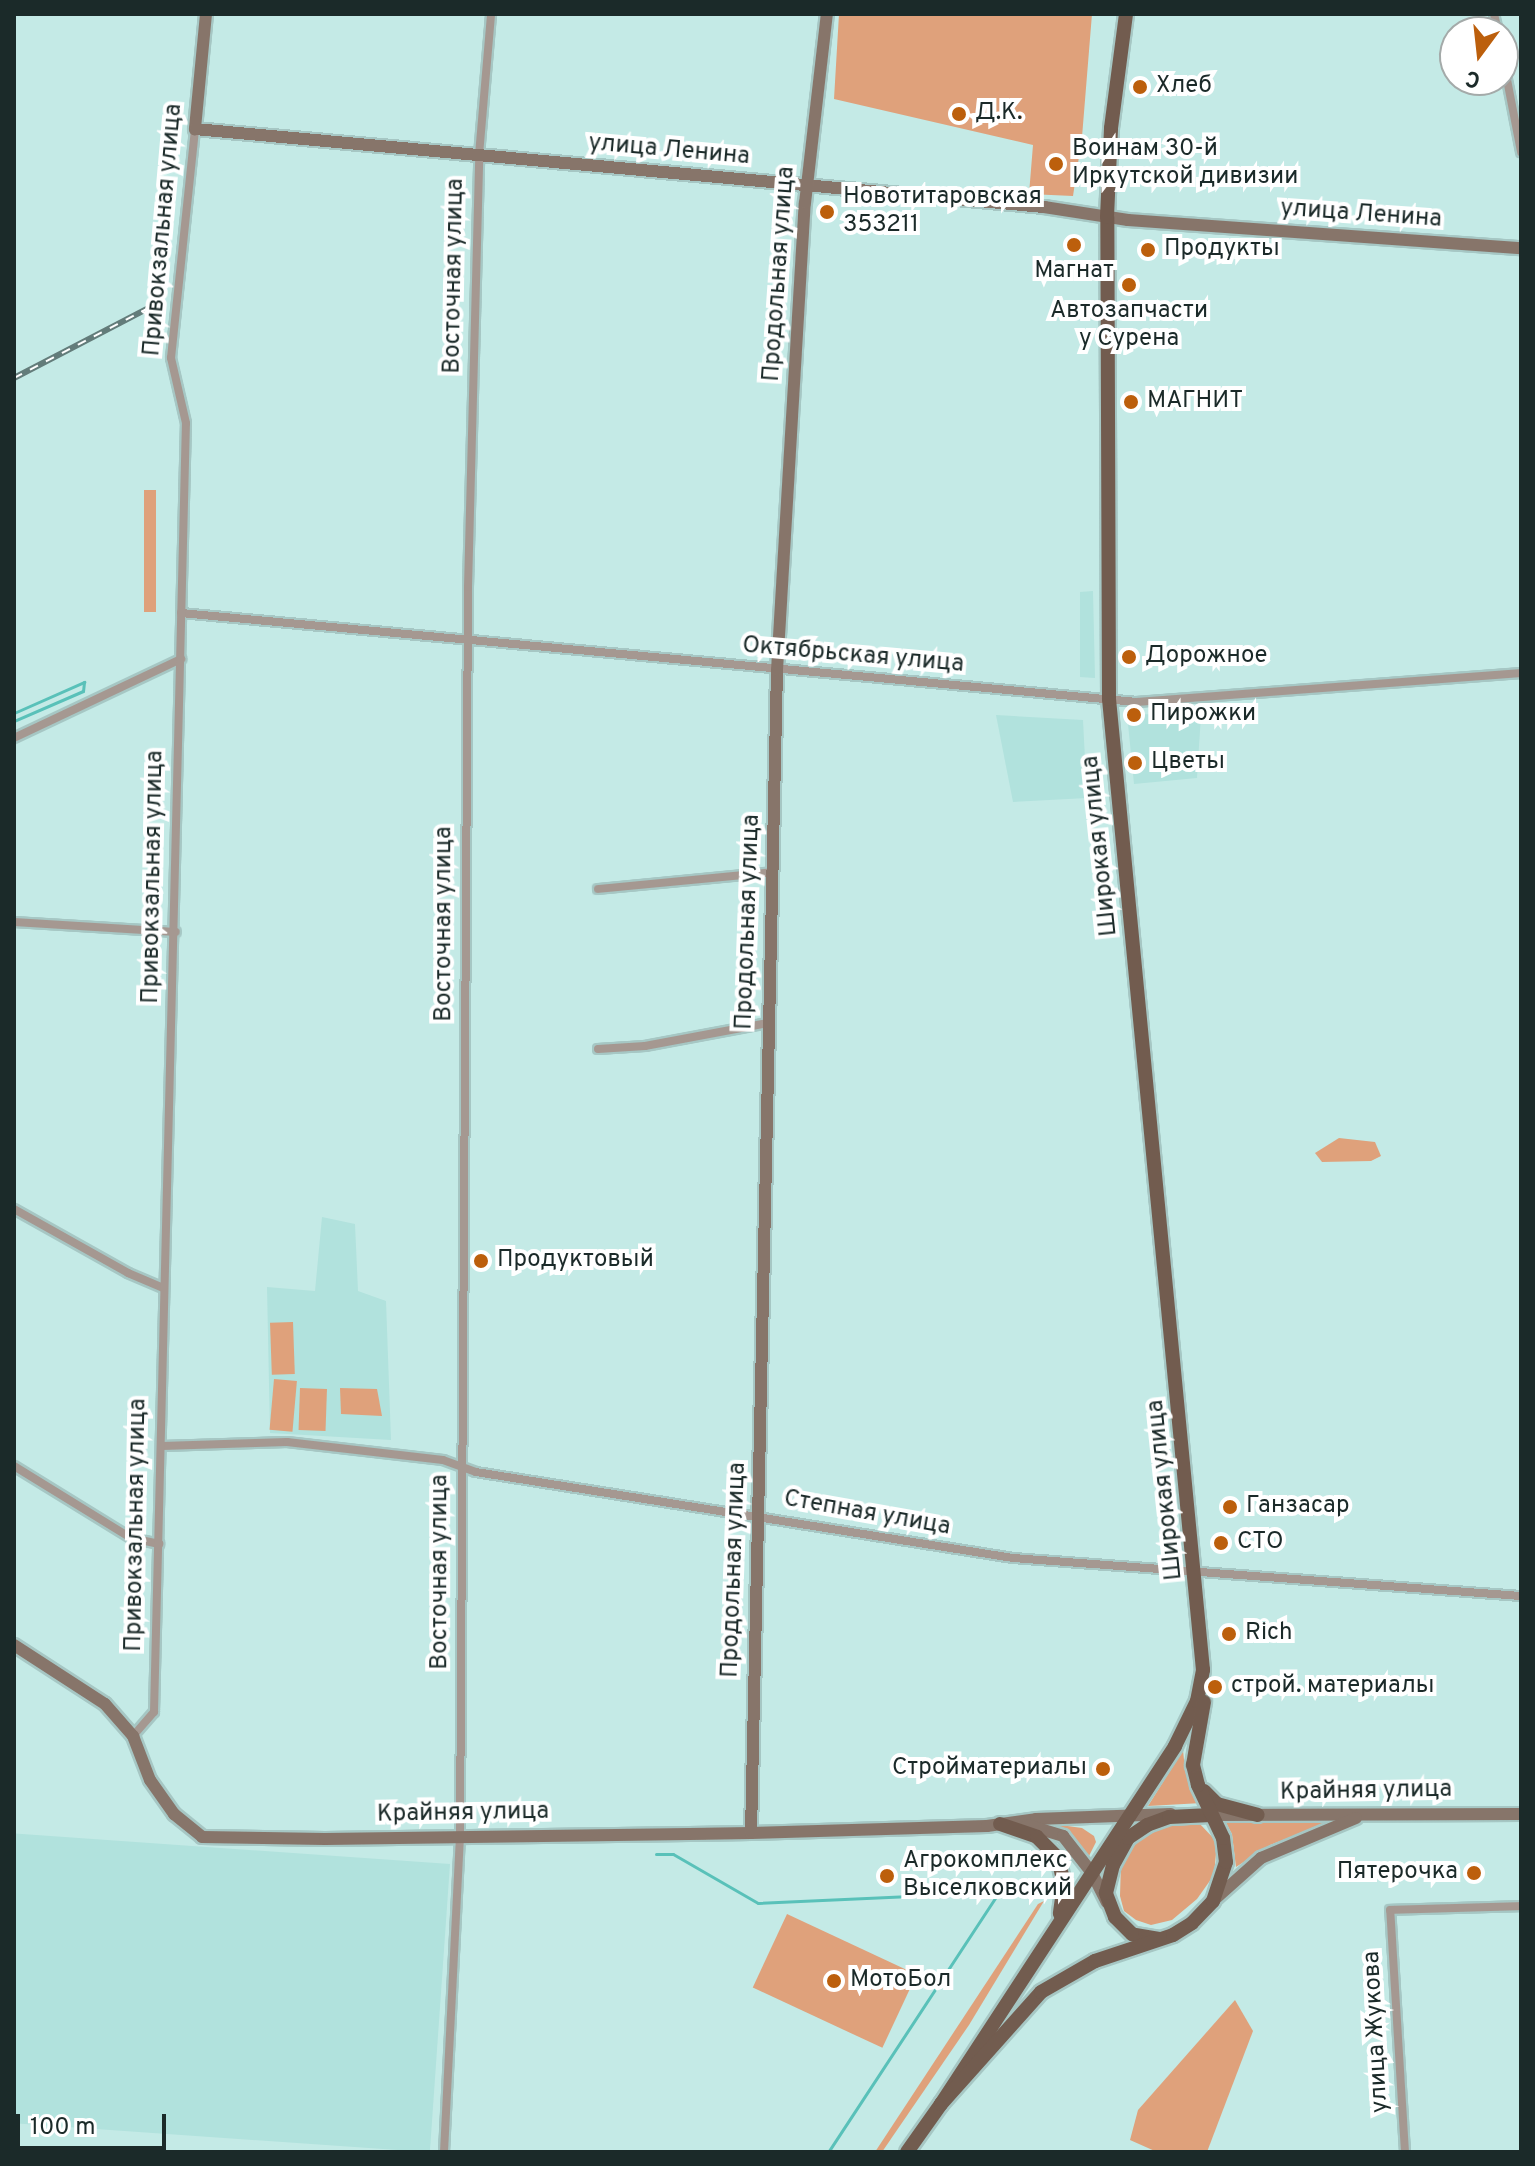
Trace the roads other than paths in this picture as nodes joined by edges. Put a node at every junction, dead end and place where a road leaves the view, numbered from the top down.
1 (206, 14) edge
2 (491, 14) edge
3 (827, 14) edge
4 (1126, 14) edge
5 (1510, 96) edge
6 (195, 129) junction
7 (1521, 152) edge
8 (479, 155) junction
9 (808, 186) junction
10 (1107, 217) junction
11 (1521, 248) edge
12 (181, 613) junction
13 (467, 640) junction
14 (181, 659) junction
15 (777, 670) junction
16 (1521, 673) edge
17 (1109, 699) junction
18 (14, 738) edge
19 (773, 872) junction
20 (598, 889) dead end
21 (14, 922) edge
22 (176, 932) junction
23 (768, 1023) junction
24 (598, 1049) dead end
25 (14, 1209) edge
26 (164, 1288) junction
27 (162, 1446) junction
28 (14, 1466) edge
29 (461, 1467) junction
30 (758, 1514) junction
31 (159, 1544) junction
32 (1196, 1572) junction
33 (1521, 1596) edge
34 (14, 1645) edge
35 (1203, 1670) junction
36 (133, 1736) junction
37 (1198, 1785) junction
38 (1386, 1812) junction
39 (1132, 1814) junction
40 (1190, 1814) junction
41 (1521, 1814) edge
42 (1211, 1815) junction
43 (1258, 1815) junction
44 (1000, 1824) junction
45 (751, 1833) junction
46 (460, 1835) junction
47 (1117, 1836) junction
48 (1113, 1865) junction
49 (1092, 1873) junction
50 (1213, 1901) junction
51 (1521, 1906) edge
52 (1115, 1917) junction
53 (1056, 1927) junction
54 (1163, 1939) junction
55 (941, 2104) junction
56 (444, 2152) edge
57 (907, 2152) edge
58 (1405, 2152) edge

1 - 6 street, Привокзальная улица
2 - 8 street, Восточная улица
3 - 9 street, Продольная улица
4 - 10 main road, Широкая улица
5 - 7 street
6 - 8 street, улица Ленина
6 - 12 street, Привокзальная улица
8 - 9 street, улица Ленина
8 - 13 street, Восточная улица
9 - 10 street, улица Ленина
9 - 15 street, Продольная улица
10 - 11 street, улица Ленина
10 - 17 main road, Широкая улица
12 - 13 street, Октябрьская улица
12 - 14 street, Привокзальная улица
13 - 15 street, Октябрьская улица
13 - 29 street, Восточная улица
14 - 18 street
14 - 22 street, Привокзальная улица
15 - 17 street, Октябрьская улица
15 - 19 street, Продольная улица
16 - 17 street, Октябрьская улица
17 - 32 main road, Широкая улица
19 - 20 street
19 - 23 street, Продольная улица
21 - 22 street
22 - 26 street, Привокзальная улица
23 - 24 street
23 - 30 street, Продольная улица
25 - 26 street
26 - 27 street, Привокзальная улица
27 - 29 street, Степная улица
27 - 31 street, Привокзальная улица
28 - 31 street
29 - 30 street, Степная улица
29 - 46 street, Восточная улица
30 - 32 street, Степная улица
30 - 45 street, Продольная улица
31 - 36 street, Привокзальная улица
32 - 33 street, Степная улица
32 - 35 main road, Широкая улица
34 - 36 street, Крайняя улица
35 - 37 main road
35 - 39 main road
36 - 46 street, Крайняя улица
37 - 42 main road
37 - 43 main road
38 - 41 street, Крайняя улица
38 - 43 street, Крайняя улица
38 - 50 street
39 - 40 street
39 - 44 street
39 - 47 main road
40 - 42 main road
40 - 48 main road
42 - 43 street, Крайняя улица
42 - 50 main road
44 - 45 street, Крайняя улица
44 - 49 street
44 - 53 main road
45 - 46 street, Крайняя улица
46 - 56 street, Восточная улица
47 - 48 main road
47 - 49 main road
48 - 52 main road
49 - 52 street
49 - 53 main road
50 - 54 main road
51 - 58 street, улица Жукова
52 - 54 main road
53 - 55 main road
54 - 55 main road
55 - 57 main road

